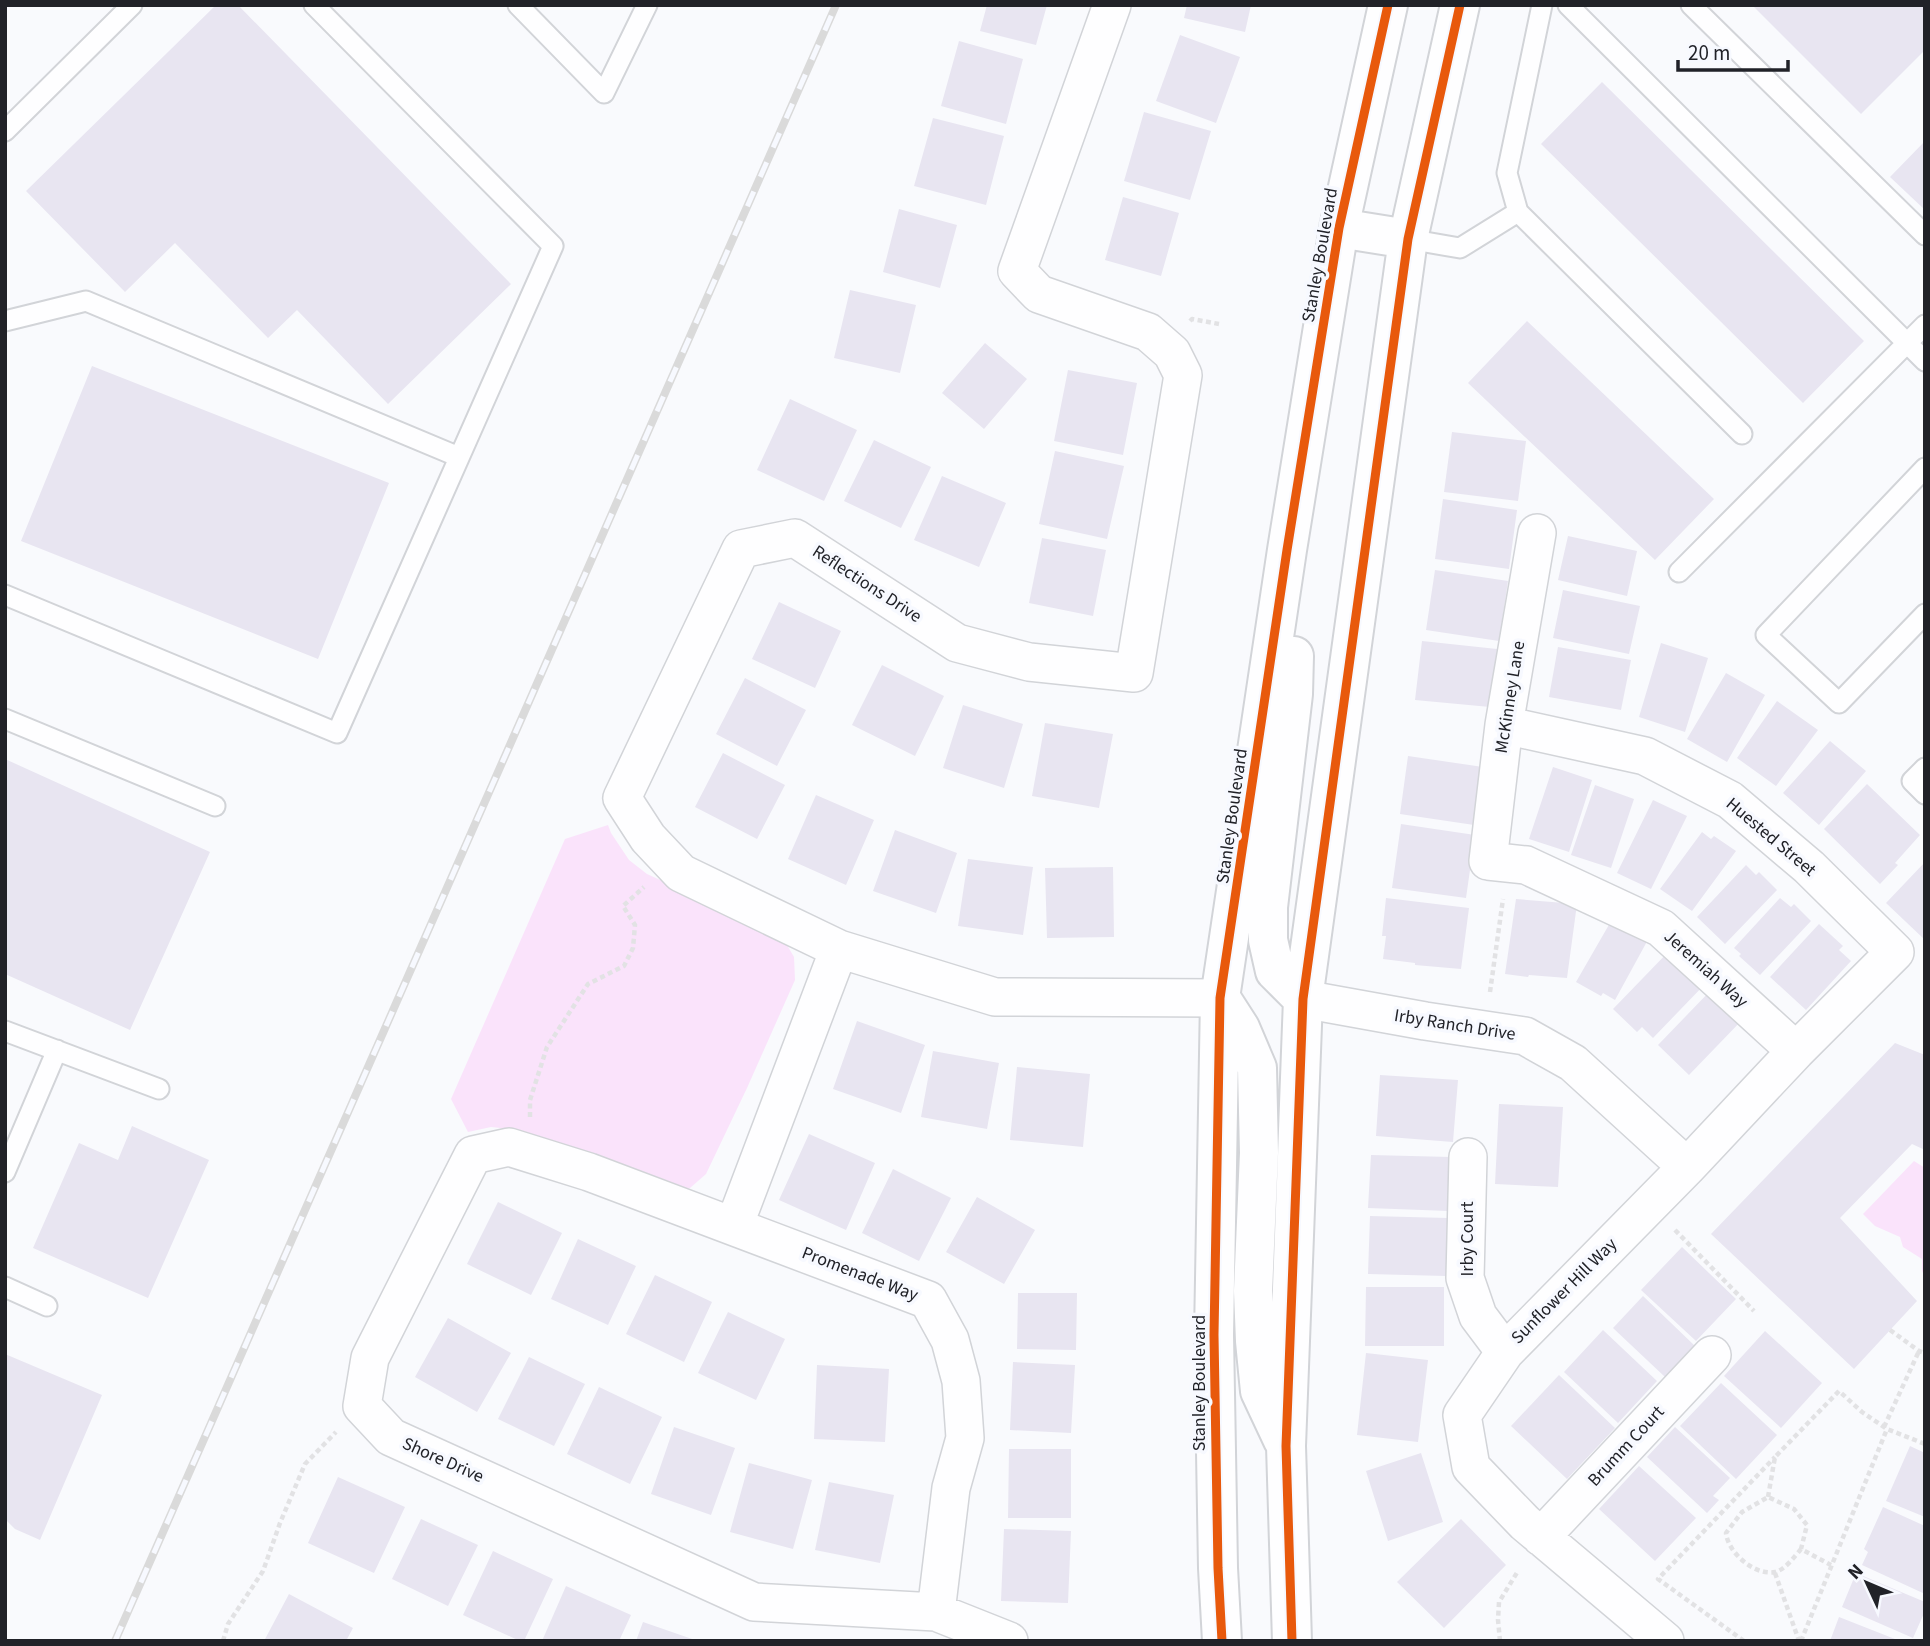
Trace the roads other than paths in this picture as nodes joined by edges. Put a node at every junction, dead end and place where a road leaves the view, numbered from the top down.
1 (132, 5) edge
2 (314, 5) edge
3 (518, 5) edge
4 (647, 5) edge
5 (1112, 5) edge
6 (1388, 5) edge
7 (1460, 5) edge
8 (1542, 5) edge
9 (1568, 5) edge
10 (1691, 5) edge
11 (5, 131) edge
12 (1518, 212) junction
13 (1339, 228) junction
14 (1925, 235) edge
15 (1408, 239) junction
16 (5, 321) edge
17 (1925, 325) edge
18 (1907, 344) junction
19 (1925, 361) edge
20 (1742, 435) dead end
21 (459, 457) junction
22 (1925, 468) edge
23 (1537, 533) dead end
24 (1287, 550) junction
25 (1679, 572) dead end
26 (5, 596) edge
27 (1925, 614) edge
28 (5, 719) edge
29 (1504, 725) junction
30 (1925, 768) edge
31 (1925, 794) edge
32 (215, 806) dead end
33 (1498, 862) joint
34 (839, 949) junction
35 (1902, 958) joint
36 (1220, 998) junction
37 (1303, 999) junction
38 (5, 1031) edge
39 (57, 1050) junction
40 (1796, 1051) junction
41 (159, 1089) dead end
42 (1468, 1157) dead end
43 (1687, 1167) junction
44 (5, 1172) edge
45 (734, 1226) junction
46 (5, 1287) edge
47 (47, 1306) dead end
48 (1505, 1352) junction
49 (1712, 1355) dead end
50 (1286, 1446) junction
51 (1541, 1537) junction
52 (936, 1612) junction
53 (1009, 1641) edge
54 (1222, 1641) edge
55 (1292, 1641) edge
56 (1665, 1641) edge

1 - 11 lane
2 - 21 lane
3 - 4 lane
5 - 34 street, Reflections Drive
6 - 13 main road, Stanley Boulevard
7 - 15 main road
8 - 12 lane
9 - 18 lane
10 - 14 lane
12 - 15 lane
12 - 20 lane
13 - 15 main road
13 - 24 main road, Stanley Boulevard
15 - 37 main road
16 - 21 lane
17 - 18 lane
18 - 19 lane
18 - 25 lane
21 - 26 lane
22 - 27 lane
23 - 29 street, McKinney Lane
24 - 36 main road, Stanley Boulevard
24 - 37 main road
28 - 32 lane
29 - 33 street, McKinney Lane
29 - 35 street, Huested Street
30 - 31 lane
33 - 40 street, Jeremiah Way
34 - 36 street, Reflections Drive
34 - 45 street
35 - 40 street, Sunflower Hill Way
36 - 50 main road
36 - 54 main road, Stanley Boulevard
37 - 43 street, Irby Ranch Drive
37 - 50 main road
38 - 39 lane
39 - 41 lane
39 - 44 lane
40 - 43 street, Sunflower Hill Way
42 - 48 street, Irby Court
43 - 48 street, Sunflower Hill Way
45 - 52 street, Promenade Way
45 - 52 street, Shore Drive
46 - 47 lane
48 - 51 street, Sunflower Hill Way
49 - 51 street, Brumm Court
50 - 55 main road
51 - 56 street, Sunflower Hill Way
52 - 53 street

